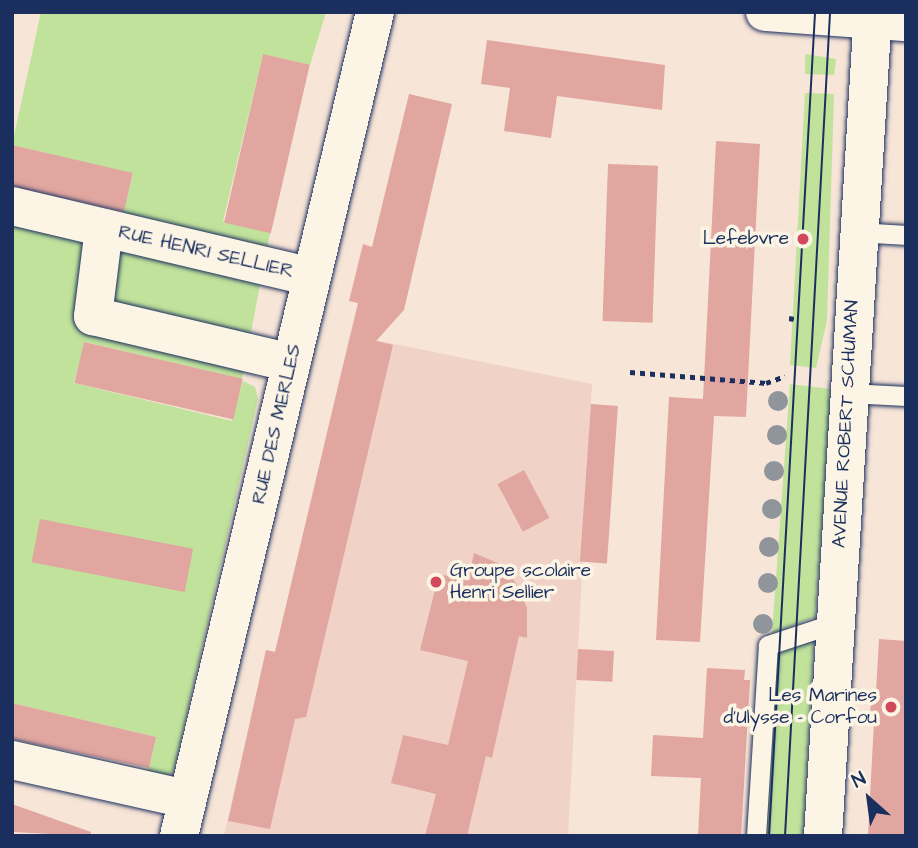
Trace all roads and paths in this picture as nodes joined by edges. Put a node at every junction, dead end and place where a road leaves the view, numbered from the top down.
1 (375, 12) edge
2 (765, 12) edge
3 (884, 18) edge
4 (12, 206) edge
5 (104, 228) junction
6 (857, 232) junction
7 (906, 235) edge
8 (309, 276) junction
9 (292, 363) junction
10 (630, 372) dead end
11 (785, 376) dead end
12 (848, 393) junction
13 (906, 396) edge
14 (835, 623) junction
15 (12, 760) edge
16 (187, 799) junction
17 (178, 836) edge
18 (756, 836) edge
19 (823, 836) edge

1 - 8 street, RUE DES MERLES
2 - 3 street
3 - 6 street, AVENUE ROBERT SCHUMAN
4 - 5 street, RUE HENRI SELLIER
5 - 8 street, RUE HENRI SELLIER
5 - 9 street, RUE HENRI SELLIER
6 - 7 lane
6 - 12 street, AVENUE ROBERT SCHUMAN
8 - 9 street, RUE DES MERLES
9 - 16 street, RUE DES MERLES
10 - 11 path
12 - 13 lane
12 - 14 street, AVENUE ROBERT SCHUMAN
14 - 18 lane
14 - 19 street, AVENUE ROBERT SCHUMAN
15 - 16 street
16 - 17 street, RUE DES MERLES

